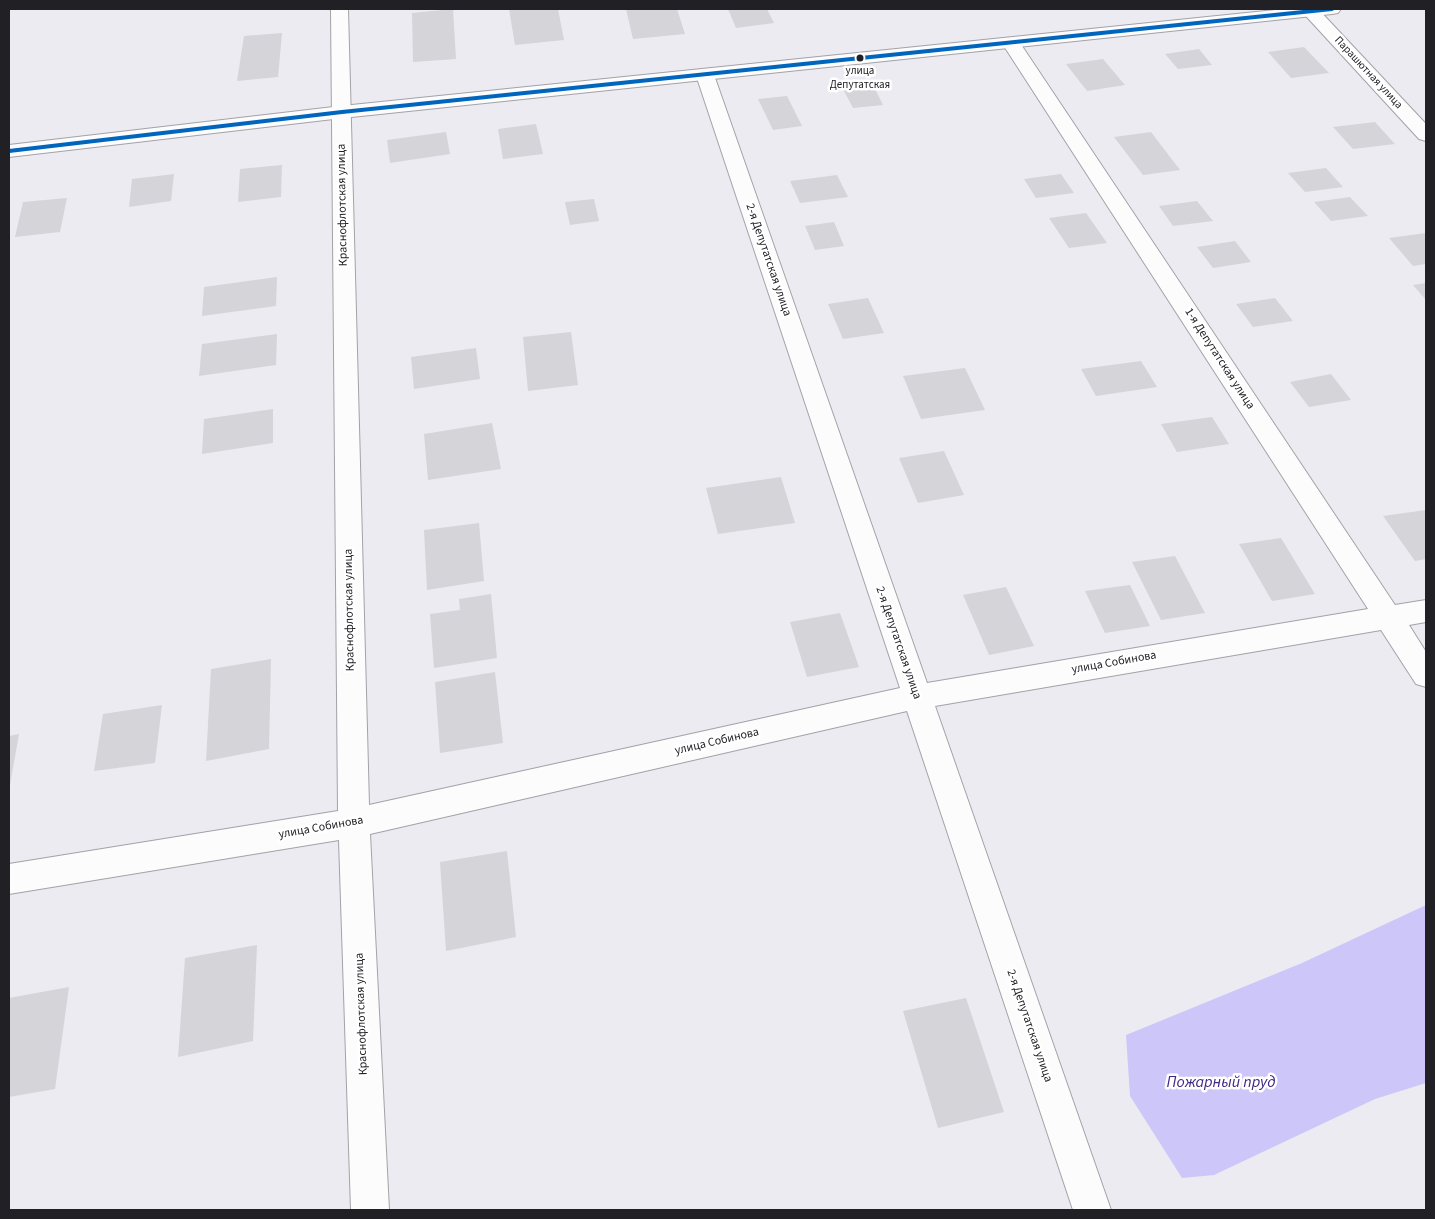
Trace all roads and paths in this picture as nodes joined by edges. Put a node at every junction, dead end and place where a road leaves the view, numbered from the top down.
1 (339, 9) edge
2 (1332, 9) edge
3 (1311, 11) junction
4 (1011, 43) junction
5 (705, 76) junction
6 (342, 112) junction
7 (1426, 135) edge
8 (9, 152) edge
9 (1426, 610) edge
10 (1387, 616) junction
11 (1426, 676) edge
12 (916, 697) junction
13 (354, 823) junction
14 (9, 879) edge
15 (370, 1210) edge
16 (1092, 1210) edge

1 - 6 street, Краснофлотская улица
2 - 3 street
3 - 4 street
3 - 7 street, Парашютная улица
4 - 5 street
4 - 10 street, 1-я Депутатская улица
5 - 6 street
5 - 12 street, 2-я Депутатская улица
6 - 8 street
6 - 13 street, Краснофлотская улица
9 - 10 street, улица Собинова
10 - 11 street, 1-я Депутатская улица
10 - 12 street, улица Собинова
12 - 13 street, улица Собинова
12 - 16 street, 2-я Депутатская улица
13 - 14 street, улица Собинова
13 - 15 street, Краснофлотская улица

